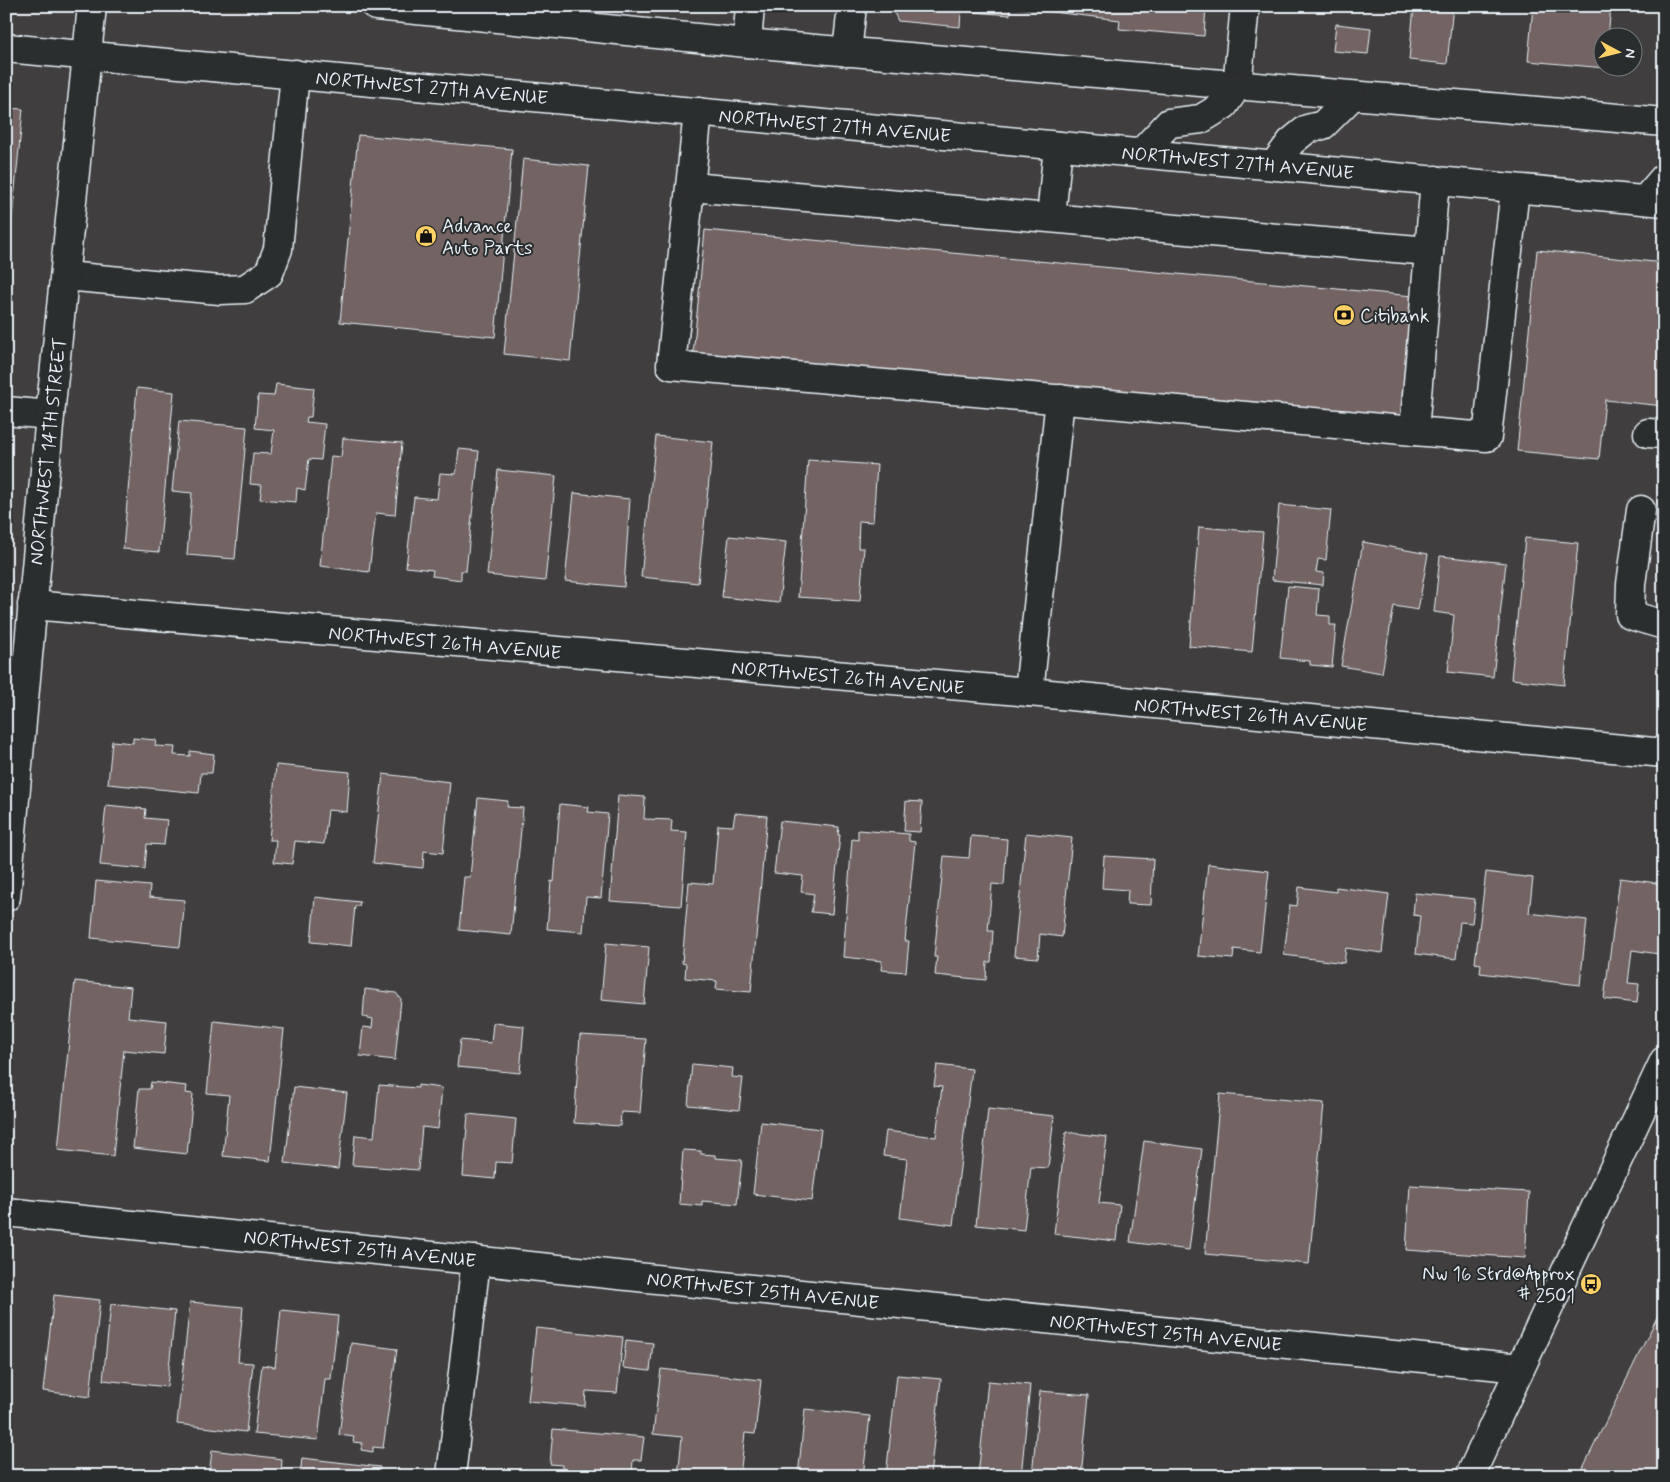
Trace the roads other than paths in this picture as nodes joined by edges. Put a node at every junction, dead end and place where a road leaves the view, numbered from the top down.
1 (92, 6) edge
2 (376, 6) edge
3 (750, 6) edge
4 (852, 6) edge
5 (1245, 6) edge
6 (747, 44) junction
7 (6, 48) edge
8 (847, 52) junction
9 (88, 55) junction
10 (295, 74) junction
11 (1237, 86) junction
12 (1352, 96) junction
13 (698, 112) junction
14 (1664, 122) edge
15 (1058, 146) junction
16 (1141, 153) junction
17 (1274, 165) junction
18 (1664, 178) edge
19 (1435, 180) junction
20 (691, 187) junction
21 (1515, 188) junction
22 (1654, 201) edge
23 (1051, 217) junction
24 (1429, 251) junction
25 (65, 276) junction
26 (1060, 399) junction
27 (6, 411) edge
28 (50, 415) junction
29 (1414, 431) junction
30 (1641, 510) dead end
31 (32, 606) junction
32 (1664, 625) edge
33 (1030, 692) junction
34 (1664, 753) edge
35 (6, 897) edge
36 (1664, 1061) edge
37 (6, 1212) edge
38 (476, 1260) junction
39 (1520, 1368) junction
40 (451, 1476) edge
41 (1470, 1476) edge

1 - 9 main road, NORTHWEST 14TH STREET
2 - 6 main road
3 - 6 main road
4 - 8 main road
5 - 11 main road
6 - 8 main road
7 - 9 main road, NORTHWEST 27TH AVENUE
8 - 11 main road
9 - 10 main road, NORTHWEST 27TH AVENUE
9 - 25 main road, NORTHWEST 14TH STREET
10 - 13 main road, NORTHWEST 27TH AVENUE
10 - 25 main road
11 - 12 main road
11 - 16 main road
12 - 14 main road
12 - 17 main road
13 - 15 main road, NORTHWEST 27TH AVENUE
13 - 20 main road
15 - 16 main road, NORTHWEST 27TH AVENUE
15 - 23 main road
16 - 17 main road, NORTHWEST 27TH AVENUE
17 - 19 main road, NORTHWEST 27TH AVENUE
18 - 22 main road
19 - 21 main road, NORTHWEST 27TH AVENUE
19 - 24 main road
20 - 23 main road
20 - 26 main road
21 - 22 main road, NORTHWEST 27TH AVENUE
21 - 29 main road
23 - 24 main road
24 - 29 main road
25 - 28 main road, NORTHWEST 14TH STREET
26 - 29 main road
26 - 33 main road
27 - 28 main road
28 - 31 main road, NORTHWEST 14TH STREET
30 - 32 main road
31 - 33 main road, NORTHWEST 26TH AVENUE
31 - 35 main road, NORTHWEST 14TH STREET
33 - 34 main road, NORTHWEST 26TH AVENUE
36 - 39 main road
37 - 38 main road, NORTHWEST 25TH AVENUE
38 - 39 main road, NORTHWEST 25TH AVENUE
38 - 40 main road
39 - 41 main road

